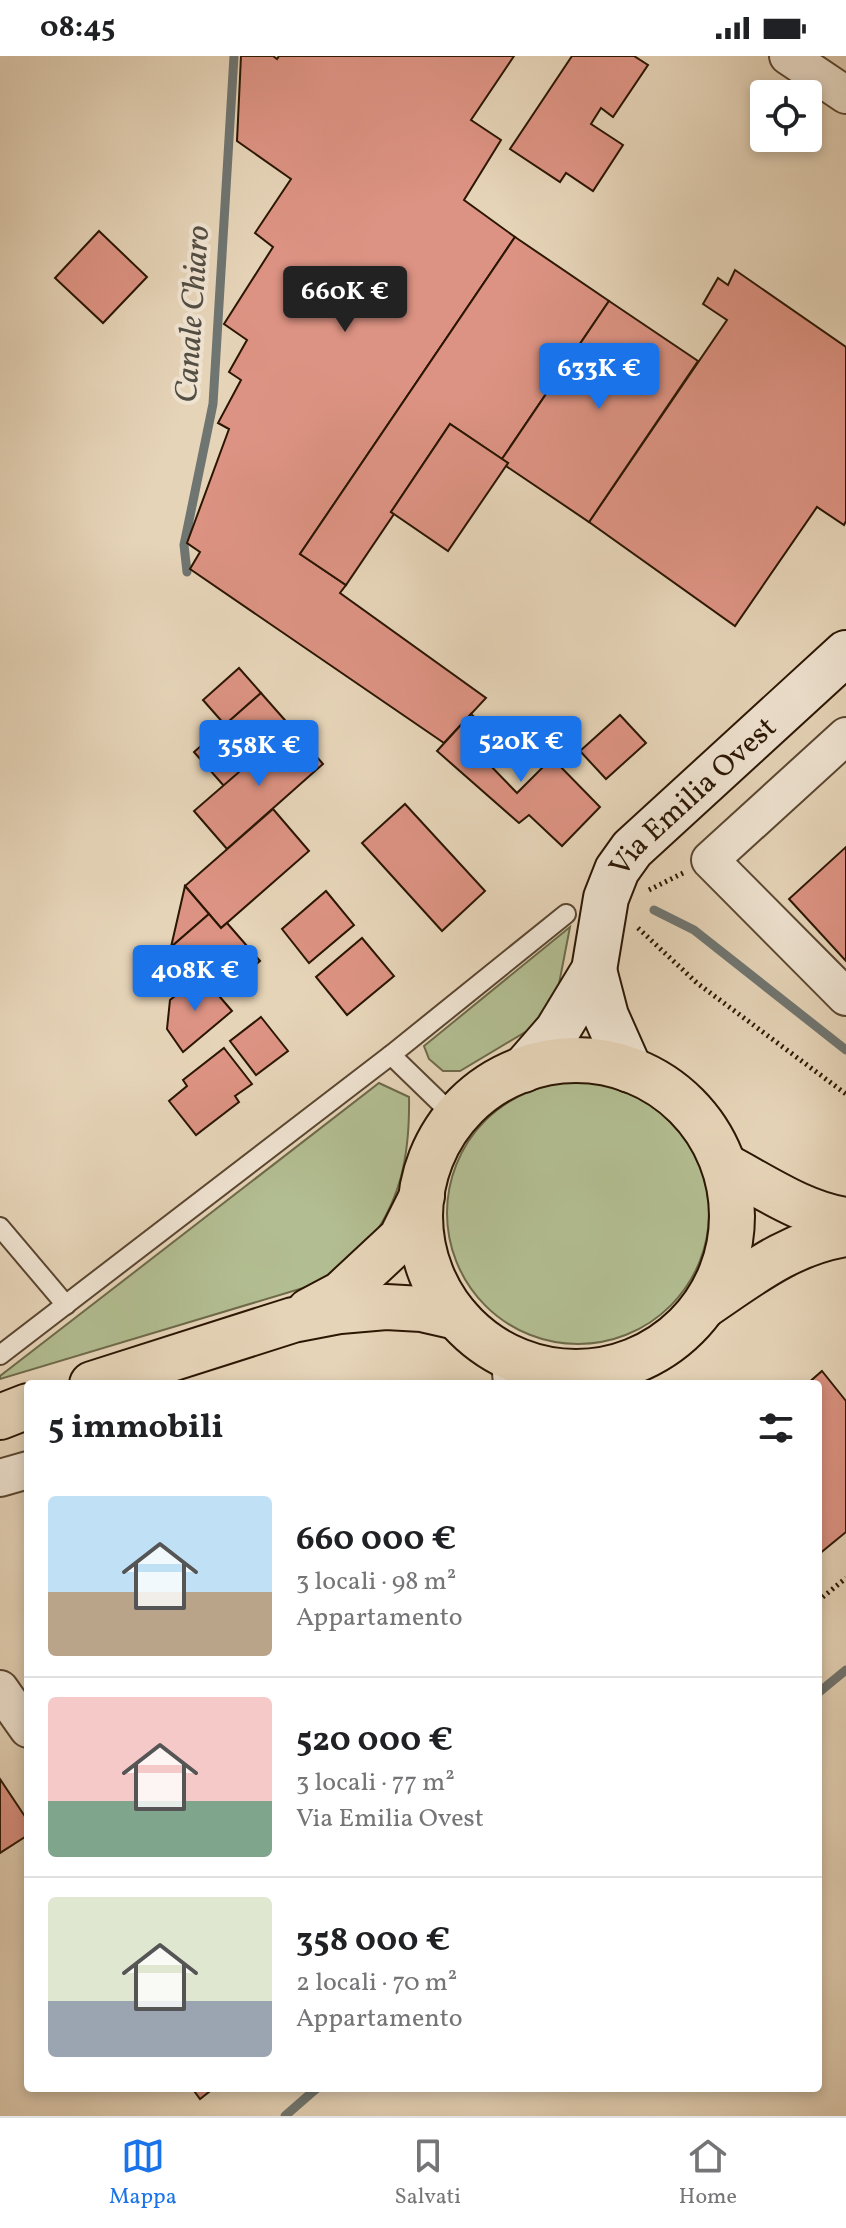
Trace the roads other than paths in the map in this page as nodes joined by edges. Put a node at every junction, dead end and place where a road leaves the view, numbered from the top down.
1 (788, 56) edge
2 (846, 95) edge
3 (846, 653) edge
4 (846, 736) edge
5 (613, 901) junction
6 (594, 970) junction
7 (846, 997) edge
8 (391, 1055) junction
9 (523, 1070) junction
10 (630, 1070) junction
11 (456, 1118) junction
12 (725, 1166) junction
13 (422, 1196) junction
14 (846, 1220) edge
15 (0, 1227) edge
16 (846, 1234) edge
17 (66, 1305) junction
18 (704, 1306) junction
19 (457, 1317) junction
20 (293, 1320) junction
21 (0, 1355) edge
22 (502, 1368) edge
23 (582, 1378) edge
24 (105, 1380) edge
25 (24, 1408) edge
26 (0, 1417) edge
27 (24, 1471) edge
28 (0, 1478) edge
29 (0, 1689) edge
30 (24, 1723) edge

1 - 2 street
3 - 5 main road, Via Emilia Ovest
4 - 7 street, Via Emilia Ovest
5 - 6 main road, Via Emilia Ovest
5 - 8 lane
6 - 9 main road, Via Emilia Ovest
6 - 10 main road, Via Emilia Ovest
8 - 11 lane
8 - 17 lane
9 - 10 main road
9 - 11 main road
10 - 12 main road
11 - 13 main road
12 - 14 main road
12 - 18 main road
13 - 19 main road
13 - 20 main road
15 - 17 lane
16 - 18 main road
17 - 21 lane
18 - 23 main road
19 - 20 main road
19 - 22 main road
20 - 24 main road
22 - 23 main road
25 - 26 main road
27 - 28 street
29 - 30 street

